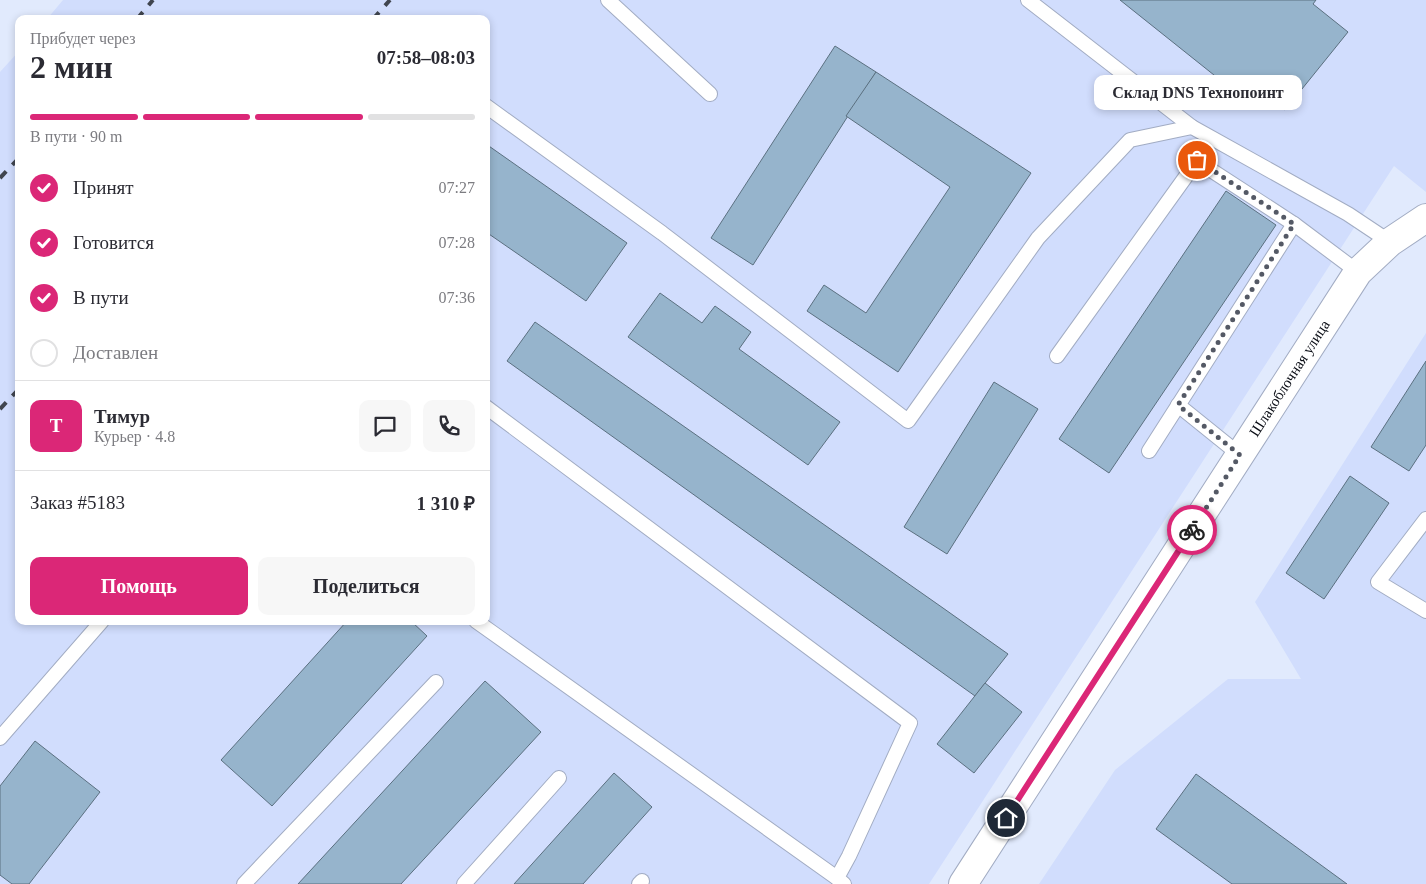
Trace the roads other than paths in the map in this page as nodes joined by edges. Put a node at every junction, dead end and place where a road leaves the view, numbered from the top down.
1 (608, 0) edge
2 (1028, 0) edge
3 (710, 94) dead end
4 (490, 109) edge
5 (1192, 127) junction
6 (1426, 218) edge
7 (1294, 224) junction
8 (1390, 242) junction
9 (1358, 272) junction
10 (1056, 356) dead end
11 (1178, 405) junction
12 (490, 410) edge
13 (1149, 451) dead end
14 (1240, 455) junction
15 (1426, 519) edge
16 (1426, 611) edge
17 (99, 625) edge
18 (482, 625) edge
19 (436, 682) dead end
20 (0, 738) edge
21 (559, 778) dead end
22 (841, 881) edge
23 (244, 884) edge
24 (464, 884) edge
25 (963, 884) edge

1 - 3 lane
2 - 5 lane
4 - 5 lane
5 - 8 lane
6 - 8 street, Шлакоблочная улица
7 - 9 lane
7 - 10 lane
7 - 11 lane
8 - 9 street, Шлакоблочная улица
9 - 14 street, Шлакоблочная улица
11 - 13 lane
11 - 14 lane
12 - 22 lane
14 - 25 street, Шлакоблочная улица
15 - 16 lane
17 - 20 lane
18 - 22 lane
19 - 23 lane
21 - 24 lane

